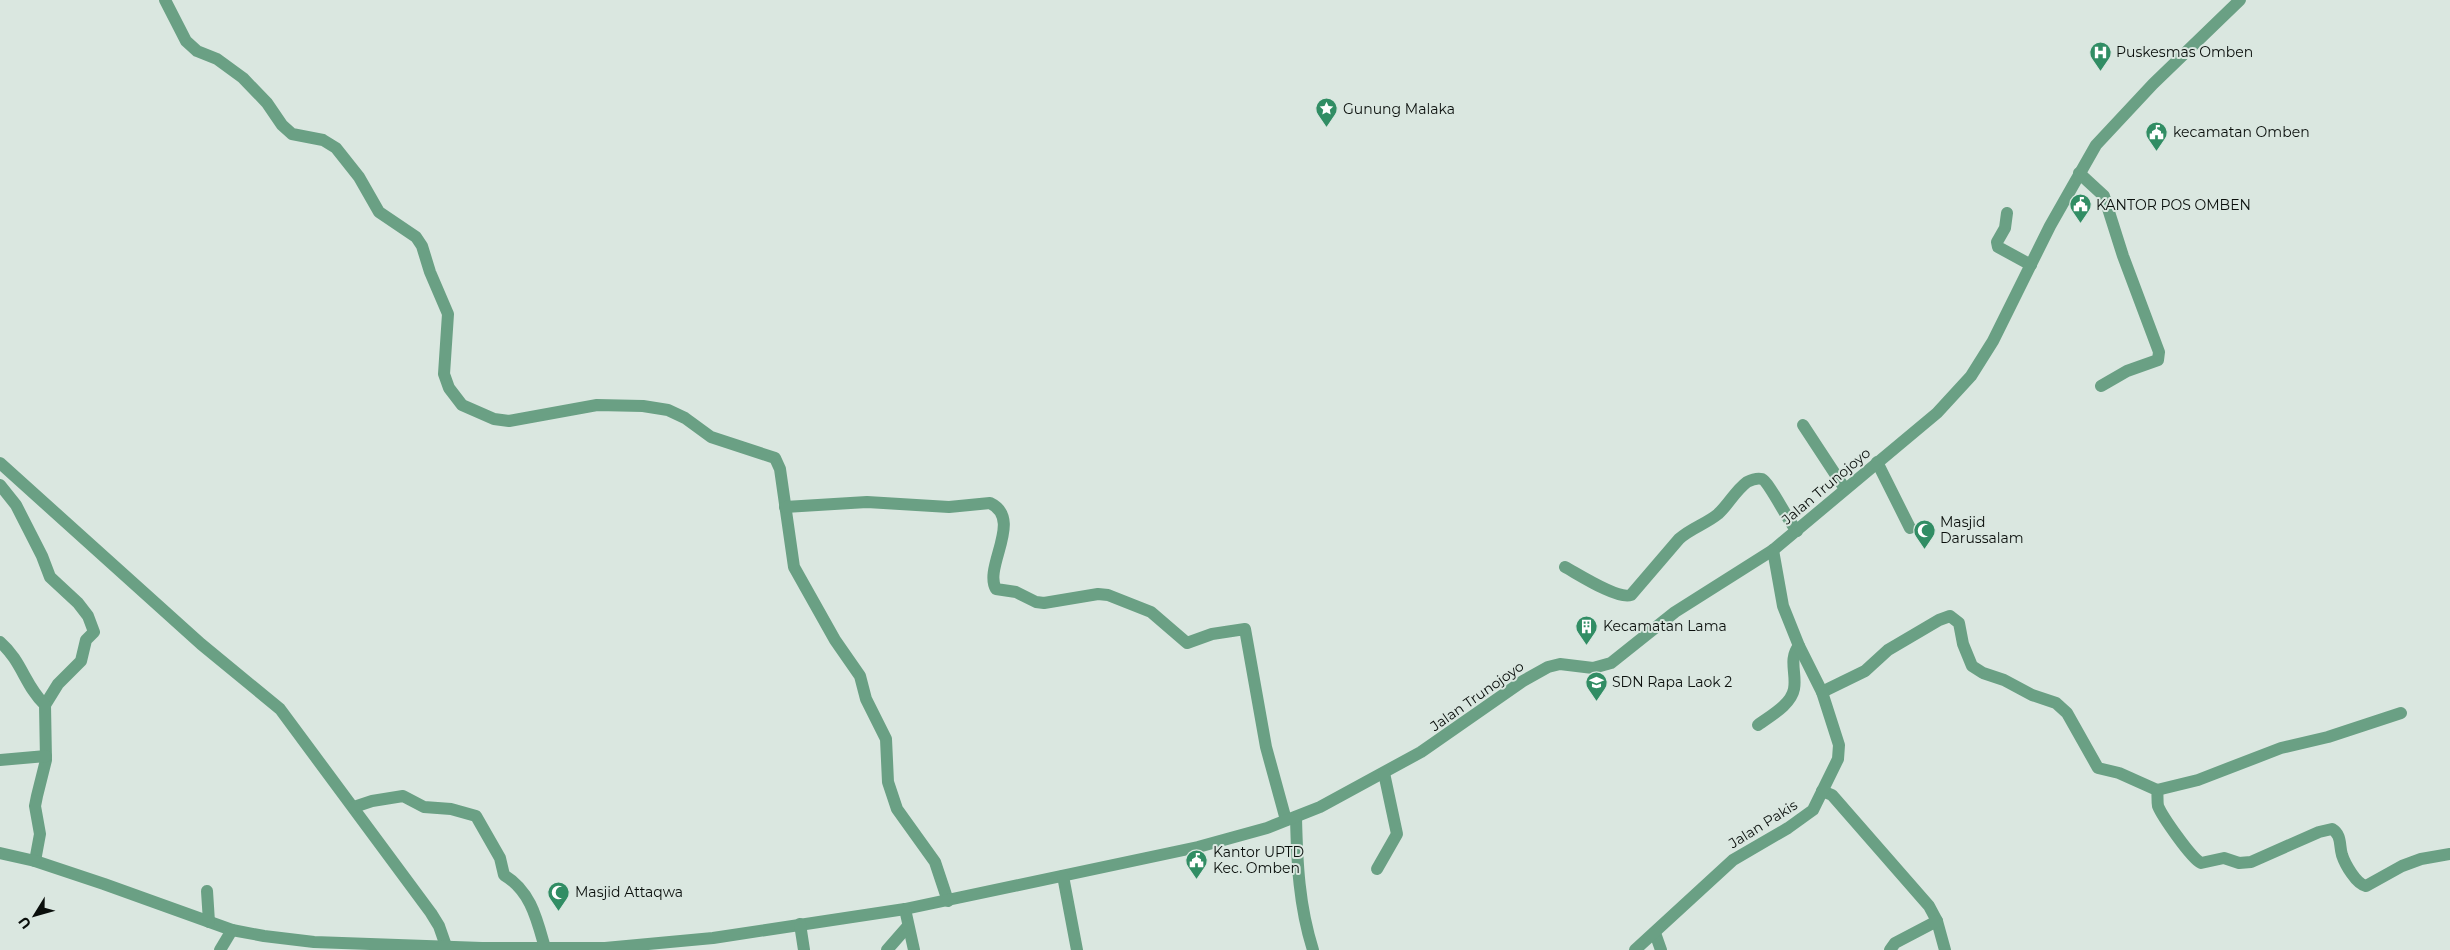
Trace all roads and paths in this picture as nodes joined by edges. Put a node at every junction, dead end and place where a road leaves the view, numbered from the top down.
1 (165, 0) edge
2 (2240, 0) edge
3 (2079, 173) junction
4 (2007, 214) dead end
5 (2031, 265) junction
6 (2101, 386) dead end
7 (1803, 425) dead end
8 (1877, 462) junction
9 (0, 463) edge
10 (0, 485) edge
11 (1845, 489) junction
12 (785, 507) junction
13 (1910, 528) dead end
14 (1797, 530) junction
15 (1773, 550) junction
16 (1564, 567) dead end
17 (0, 642) edge
18 (1798, 646) junction
19 (1822, 692) junction
20 (45, 705) junction
21 (2401, 713) dead end
22 (1758, 725) dead end
23 (46, 756) junction
24 (0, 760) edge
25 (1384, 773) junction
26 (2157, 790) junction
27 (1822, 791) junction
28 (354, 807) junction
29 (1291, 819) junction
30 (0, 853) edge
31 (2450, 854) edge
32 (35, 861) junction
33 (1377, 869) dead end
34 (1063, 876) junction
35 (207, 891) dead end
36 (948, 901) junction
37 (904, 909) junction
38 (1937, 921) junction
39 (209, 922) junction
40 (800, 924) junction
41 (908, 926) junction
42 (232, 930) junction
43 (1655, 933) junction
44 (446, 946) junction
45 (545, 948) junction
46 (605, 949) edge
47 (220, 950) edge
48 (804, 950) edge
49 (887, 950) edge
50 (914, 950) edge
51 (1077, 950) edge
52 (1313, 950) edge
53 (1635, 950) edge
54 (1661, 950) edge
55 (1890, 950) edge
56 (1945, 950) edge

1 - 12 street
2 - 3 street, Jalan Trunojoyo
3 - 5 street, Jalan Trunojoyo
3 - 6 street
4 - 5 street
5 - 8 street, Jalan Trunojoyo
7 - 11 street
8 - 11 street, Jalan Trunojoyo
8 - 13 street
9 - 28 street
10 - 20 street
11 - 14 street, Jalan Trunojoyo
12 - 29 street
12 - 36 street
14 - 15 street, Jalan Trunojoyo
14 - 16 street
15 - 18 street, Jalan Pakis
15 - 25 street, Jalan Trunojoyo
17 - 20 street
18 - 19 street, Jalan Pakis
18 - 22 street
19 - 26 street
19 - 27 street, Jalan Pakis
20 - 23 street
21 - 26 street
23 - 24 street
23 - 32 street
25 - 29 street, Jalan Trunojoyo
25 - 33 street
26 - 31 street
27 - 38 street
27 - 43 street, Jalan Pakis
28 - 44 street
28 - 45 street
29 - 34 street, Jalan Trunojoyo
29 - 52 street
30 - 32 street, Jalan Trunojoyo
32 - 39 street, Jalan Trunojoyo
34 - 36 street, Jalan Trunojoyo
34 - 51 street
35 - 39 street
36 - 37 street, Jalan Trunojoyo
37 - 40 street, Jalan Trunojoyo
37 - 41 street
38 - 55 street
38 - 56 street
39 - 42 street, Jalan Trunojoyo
40 - 46 street, Jalan Trunojoyo
40 - 48 street
41 - 49 street
41 - 50 street
42 - 44 street, Jalan Trunojoyo
42 - 47 street
43 - 53 street, Jalan Pakis
43 - 54 street
44 - 45 street, Jalan Trunojoyo
45 - 46 street, Jalan Trunojoyo

